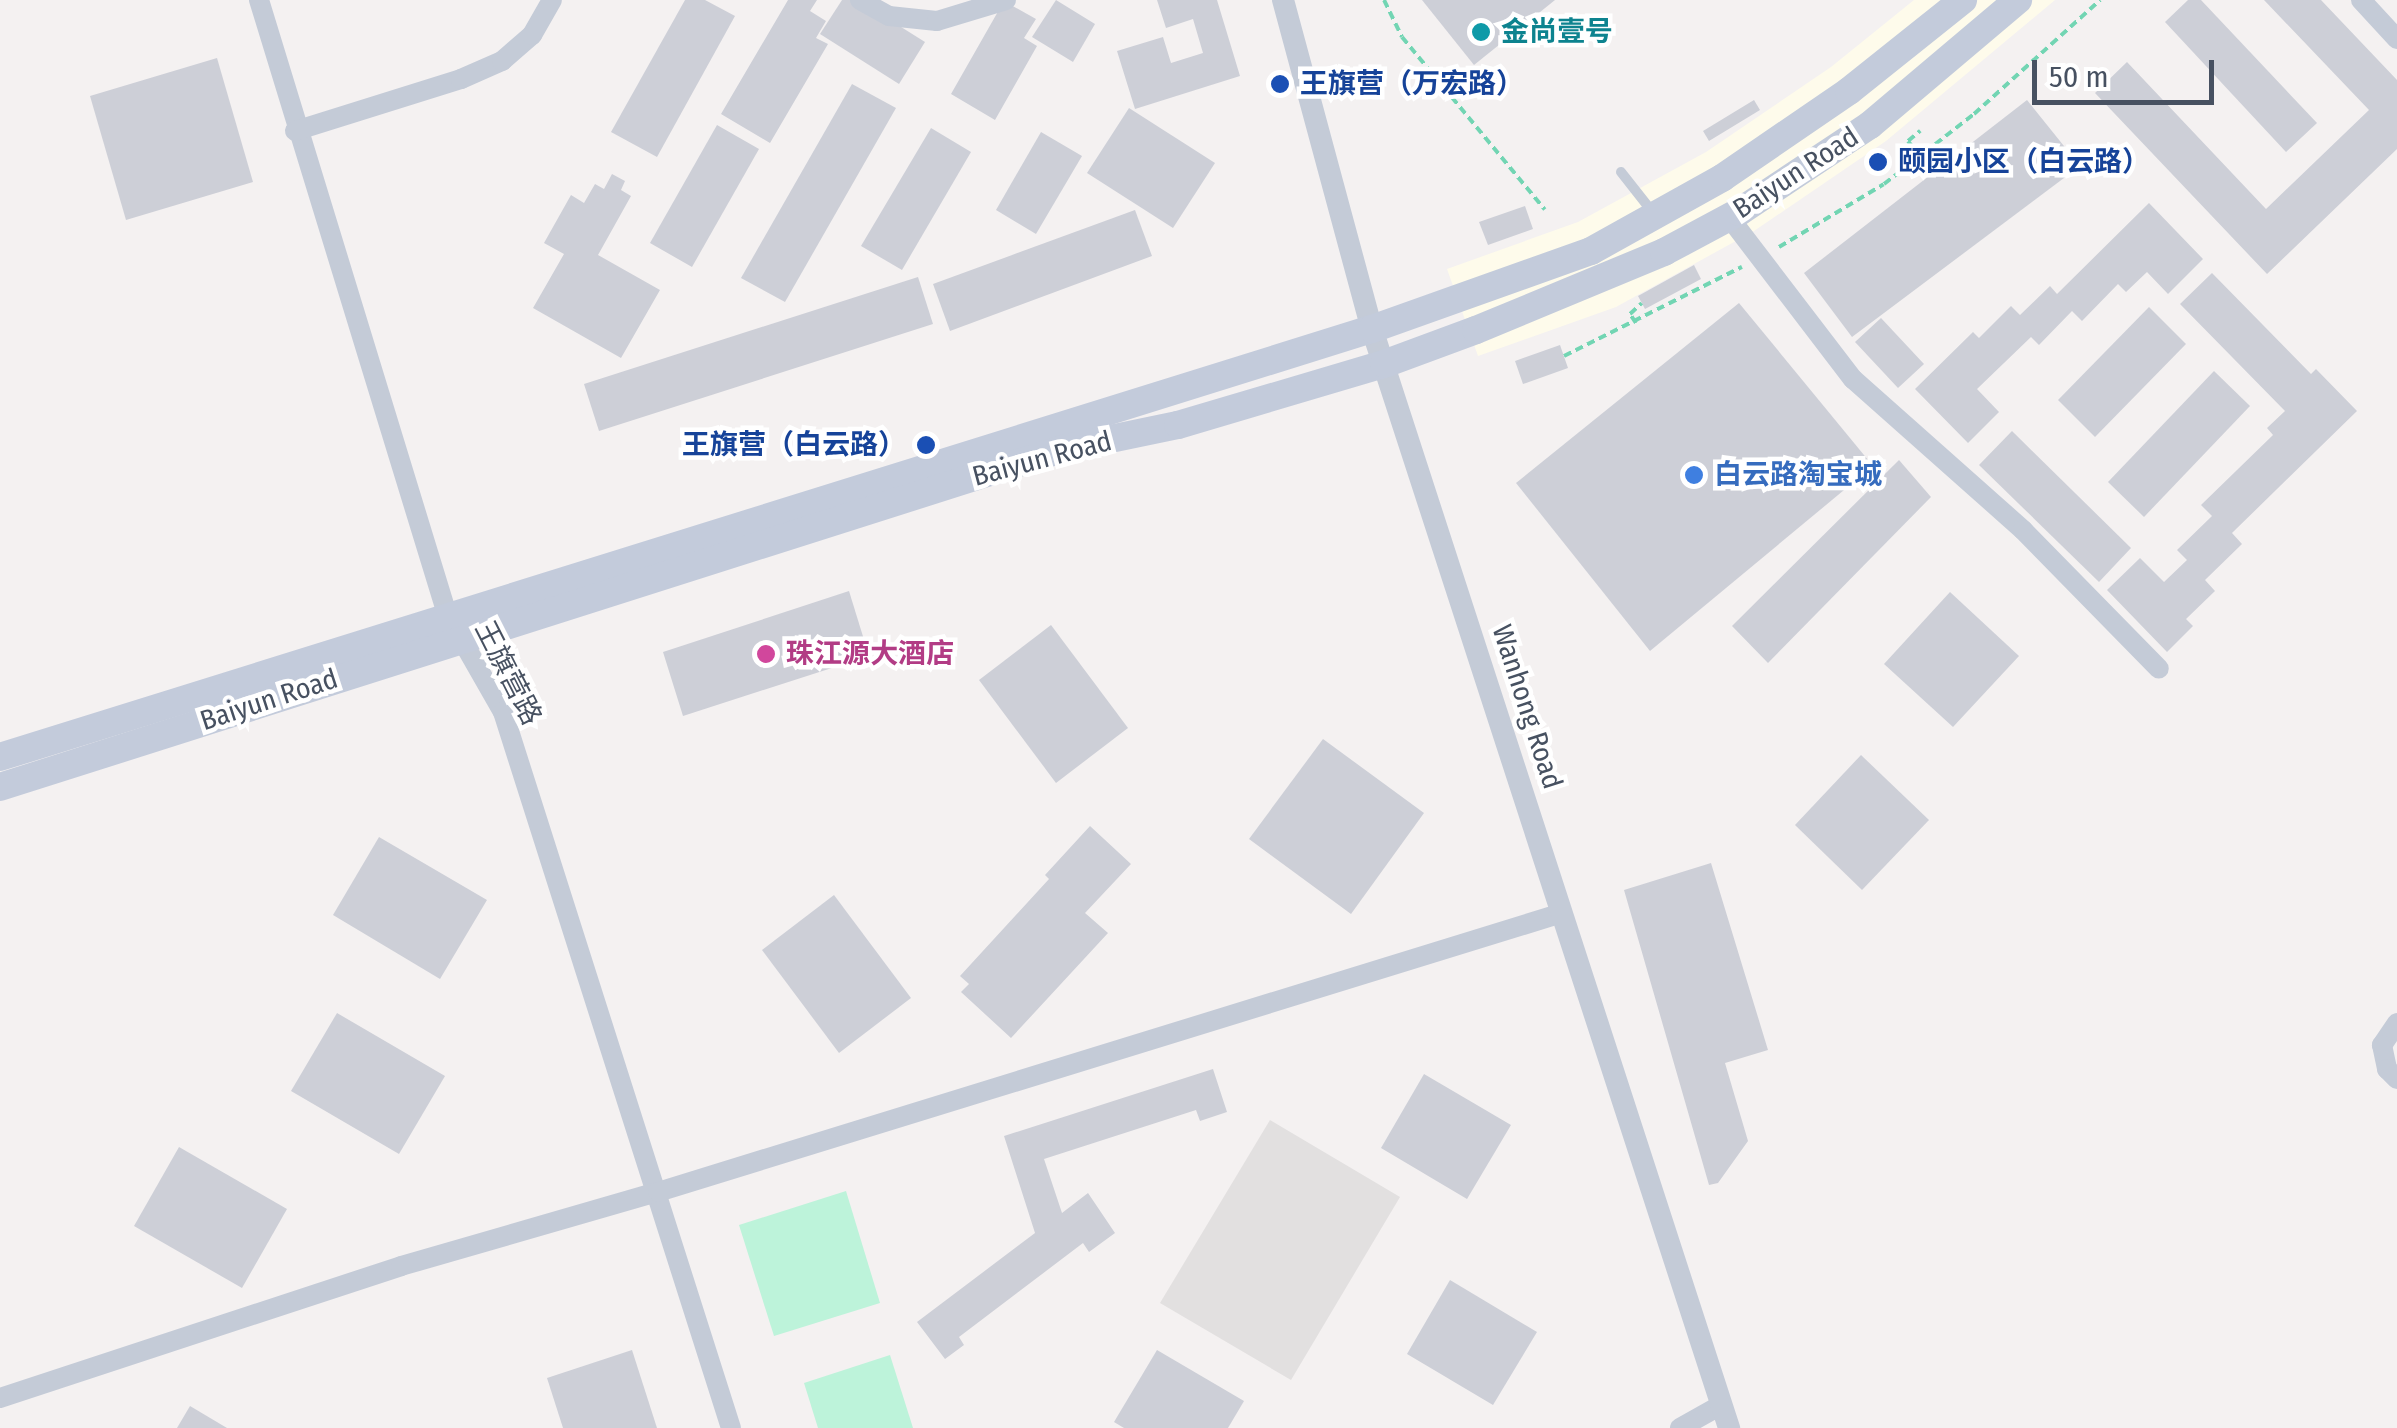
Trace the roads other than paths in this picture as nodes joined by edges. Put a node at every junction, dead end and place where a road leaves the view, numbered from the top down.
1 (259, 0) edge
2 (552, 0) edge
3 (860, 0) edge
4 (1006, 0) edge
5 (1283, 0) edge
6 (1963, 0) edge
7 (2018, 0) edge
8 (2360, 0) edge
9 (2397, 39) edge
10 (296, 131) junction
11 (1621, 172) dead end
12 (1655, 215) junction
13 (1729, 217) junction
14 (1372, 329) junction
15 (1384, 364) junction
16 (453, 627) junction
17 (2160, 670) dead end
18 (0, 757) edge
19 (0, 787) edge
20 (1562, 912) junction
21 (2397, 1023) edge
22 (2397, 1079) edge
23 (658, 1192) junction
24 (0, 1398) edge
25 (1722, 1405) junction
26 (731, 1428) edge
27 (1680, 1428) edge
28 (1729, 1428) edge

1 - 10 street, 王旗营路
2 - 10 street
3 - 4 street
5 - 14 street, Wanhong Road
6 - 12 main road, Baiyun Road
7 - 13 main road, Baiyun Road
8 - 9 street
10 - 16 street, 王旗营路
11 - 12 lane
12 - 14 main road, Baiyun Road
13 - 15 main road, Baiyun Road
13 - 17 street
14 - 15 street, Wanhong Road
14 - 16 main road, Baiyun Road
15 - 16 main road, Baiyun Road
15 - 20 street, Wanhong Road
16 - 18 main road, Baiyun Road
16 - 19 main road, Baiyun Road
16 - 23 street, 王旗营路
20 - 23 street
20 - 25 street, Wanhong Road
21 - 22 street
23 - 24 street
23 - 26 street, 王旗营路
25 - 27 street
25 - 28 street, Wanhong Road

